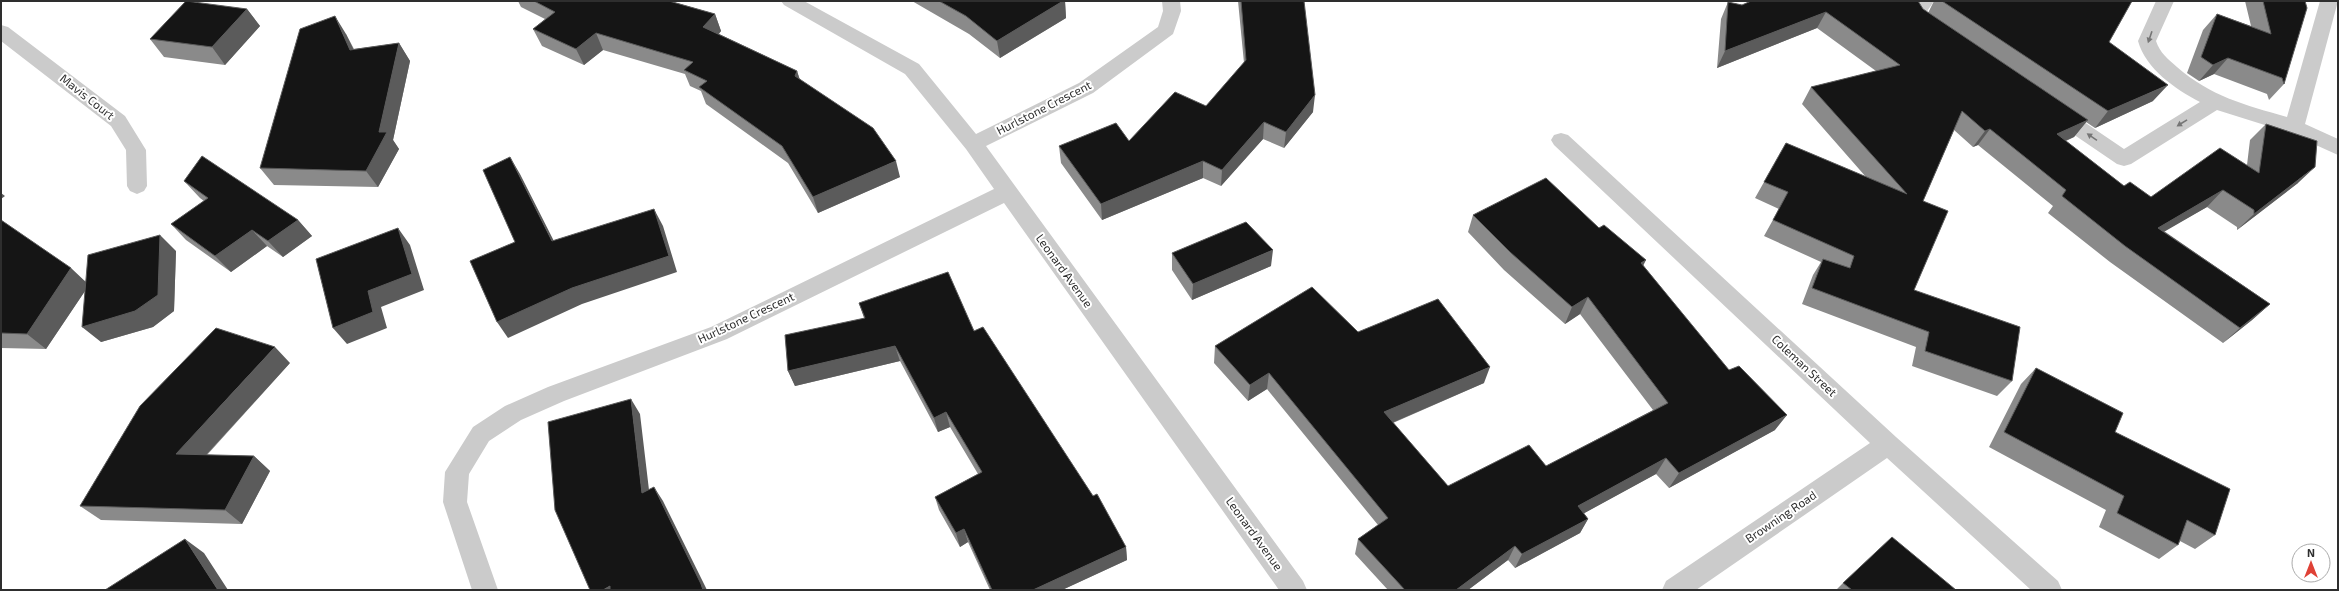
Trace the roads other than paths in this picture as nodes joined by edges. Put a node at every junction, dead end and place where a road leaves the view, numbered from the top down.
1 (790, 1) edge
2 (1171, 1) edge
3 (1924, 1) edge
4 (2165, 1) edge
5 (2329, 1) edge
6 (1, 31) edge
7 (1947, 39) edge
8 (2039, 101) edge
9 (2215, 102) junction
10 (2294, 127) junction
11 (1562, 140) dead end
12 (973, 144) junction
13 (2338, 148) edge
14 (137, 186) dead end
15 (1007, 192) junction
16 (1888, 444) junction
17 (485, 590) edge
18 (1294, 590) edge
19 (1675, 590) edge
20 (2048, 590) edge

1 - 12 street, Leonard Avenue
2 - 12 street, Hurlstone Crescent
3 - 7 street
4 -> 9 street
5 - 10 street
6 - 14 street, Mavis Court
9 -> 8 street
9 - 10 street
10 - 13 street
11 - 16 street, Coleman Street
12 - 15 street, Leonard Avenue
15 - 17 street, Hurlstone Crescent
15 - 18 street, Leonard Avenue
16 - 19 street, Browning Road
16 - 20 street, Coleman Street

